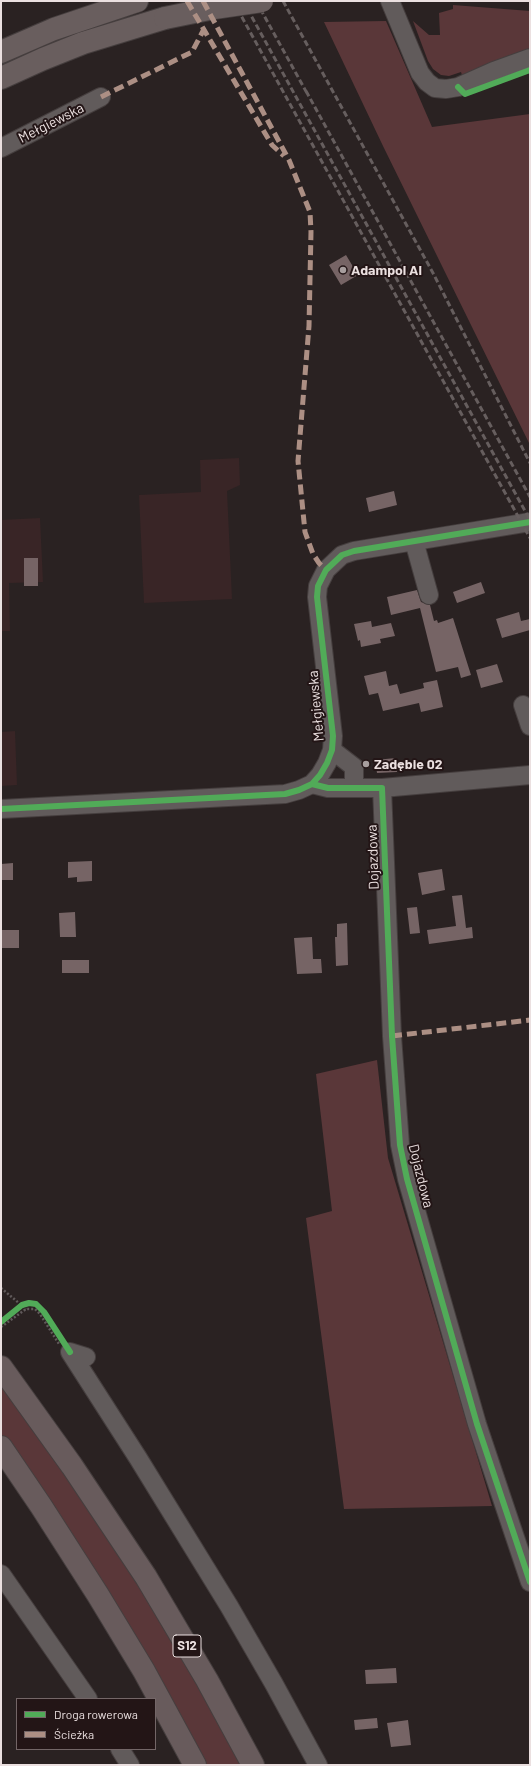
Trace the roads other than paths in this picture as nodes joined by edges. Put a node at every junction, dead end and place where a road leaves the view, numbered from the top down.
1 (137, 1) edge
2 (262, 1) edge
3 (390, 1) edge
4 (1, 52) edge
5 (530, 58) edge
6 (1, 78) edge
7 (101, 97) dead end
8 (1, 148) edge
9 (530, 522) edge
10 (414, 541) junction
11 (429, 595) dead end
12 (523, 705) dead end
13 (530, 726) edge
14 (332, 750) junction
15 (530, 775) edge
16 (312, 784) junction
17 (354, 787) junction
18 (382, 788) junction
19 (1, 809) edge
20 (78, 1355) road end
21 (1, 1367) edge
22 (1, 1447) edge
23 (1, 1574) edge
24 (530, 1582) edge
25 (87, 1698) edge
26 (121, 1750) edge
27 (130, 1765) edge
28 (195, 1765) edge
29 (253, 1765) edge
30 (318, 1765) edge

1 - 4 main road
2 - 6 main road, bridge
3 - 5 street
7 - 8 street, Mełgiewska
9 - 10 street, Mełgiewska
10 - 11 street
10 - 14 street, Mełgiewska
12 - 13 street
14 - 16 street, Mełgiewska
14 - 17 street
15 - 18 street
16 - 17 street
16 - 19 street
17 - 18 street
18 - 24 street, Dojazdowa
20 - 30 street
21 - 29 highway, S12
22 - 28 highway
23 - 25 street
26 - 27 street

